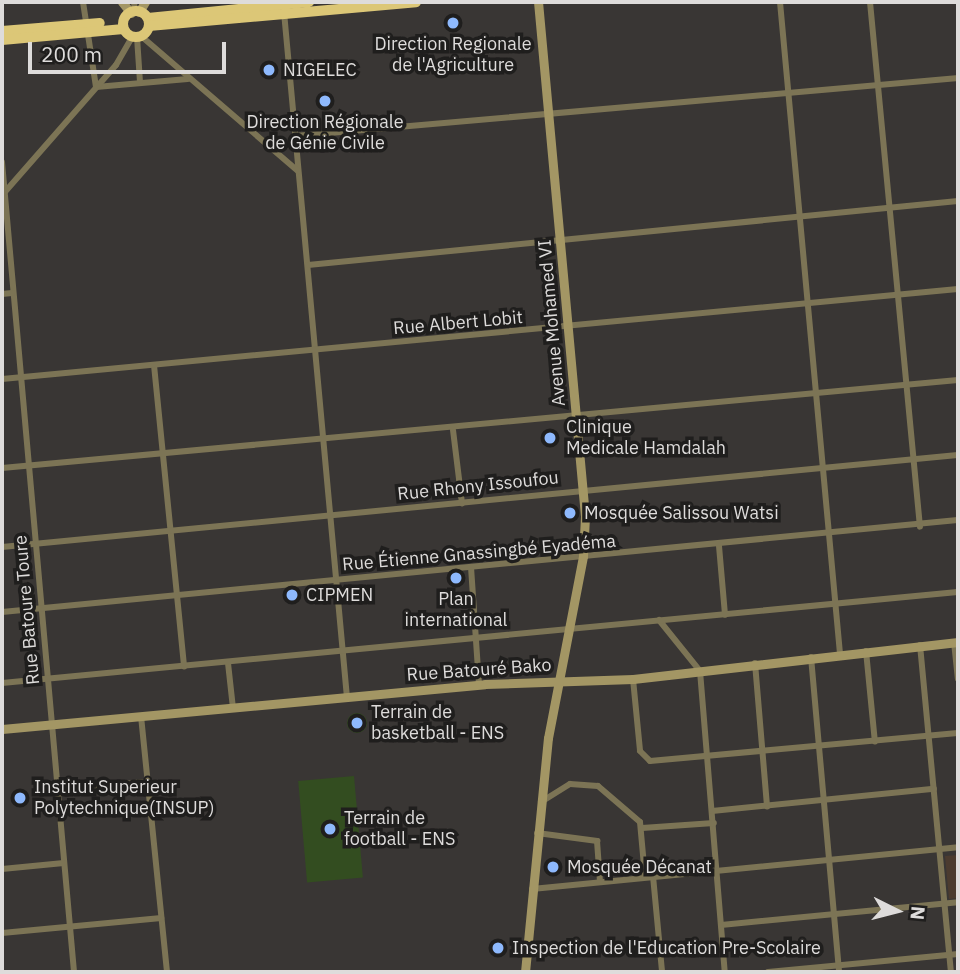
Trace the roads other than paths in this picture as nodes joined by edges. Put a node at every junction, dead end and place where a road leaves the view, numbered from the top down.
1 (83, 2) edge
2 (121, 2) edge
3 (309, 2) edge
4 (401, 2) edge
5 (416, 2) edge
6 (538, 2) edge
7 (780, 2) edge
8 (870, 2) edge
9 (283, 6) edge
10 (192, 12) edge
11 (137, 20) edge
12 (87, 28) junction
13 (2, 31) edge
14 (36, 32) junction
15 (2, 40) edge
16 (958, 78) edge
17 (188, 79) junction
18 (140, 82) junction
19 (877, 84) junction
20 (96, 87) junction
21 (788, 92) junction
22 (549, 114) junction
23 (295, 136) junction
24 (2, 162) edge
25 (2, 168) edge
26 (298, 171) junction
27 (4, 193) junction
28 (958, 201) edge
29 (891, 208) junction
30 (800, 215) junction
31 (560, 239) junction
32 (308, 265) junction
33 (958, 289) edge
34 (12, 293) junction
35 (2, 294) edge
36 (897, 294) junction
37 (808, 303) junction
38 (568, 327) junction
39 (315, 351) junction
40 (154, 365) junction
41 (19, 378) junction
42 (2, 379) edge
43 (958, 380) edge
44 (906, 384) junction
45 (816, 393) junction
46 (576, 415) junction
47 (453, 430) junction
48 (324, 440) junction
49 (163, 454) junction
50 (958, 456) edge
51 (913, 459) junction
52 (28, 465) junction
53 (823, 467) junction
54 (2, 468) edge
55 (583, 490) junction
56 (462, 503) junction
57 (330, 515) junction
58 (958, 520) edge
59 (920, 527) junction
60 (171, 530) junction
61 (831, 536) junction
62 (35, 545) junction
63 (719, 546) junction
64 (2, 547) edge
65 (583, 556) junction
66 (471, 568) junction
67 (336, 581) junction
68 (958, 592) edge
69 (177, 596) junction
70 (836, 605) junction
71 (39, 609) junction
72 (2, 612) edge
73 (724, 615) junction
74 (659, 620) junction
75 (570, 629) junction
76 (475, 639) junction
77 (956, 642) edge
78 (920, 645) junction
79 (866, 651) junction
80 (343, 652) junction
81 (840, 654) junction
82 (811, 657) junction
83 (228, 663) junction
84 (755, 663) junction
85 (184, 667) junction
86 (700, 671) junction
87 (46, 679) junction
88 (633, 679) junction
89 (958, 679) edge
90 (557, 680) junction
91 (2, 683) edge
92 (479, 685) junction
93 (347, 697) junction
94 (233, 708) junction
95 (141, 716) junction
96 (51, 725) junction
97 (2, 729) edge
98 (958, 733) edge
99 (929, 736) junction
100 (875, 742) junction
101 (821, 747) junction
102 (762, 751) junction
103 (709, 757) junction
104 (146, 782) junction
105 (934, 789) junction
106 (57, 790) junction
107 (826, 800) junction
108 (540, 803) junction
109 (767, 806) junction
110 (712, 811) junction
111 (714, 822) junction
112 (642, 828) junction
113 (537, 833) junction
114 (958, 847) edge
115 (940, 849) junction
116 (831, 859) junction
117 (64, 863) junction
118 (2, 869) edge
119 (717, 869) junction
120 (649, 876) junction
121 (600, 882) junction
122 (532, 889) junction
123 (958, 902) edge
124 (945, 904) junction
125 (835, 915) junction
126 (161, 918) junction
127 (721, 925) junction
128 (69, 926) junction
129 (2, 933) edge
130 (958, 954) edge
131 (950, 955) junction
132 (839, 970) edge
133 (74, 972) edge
134 (167, 972) edge
135 (525, 972) edge
136 (662, 972) edge
137 (725, 972) edge
138 (768, 972) edge
139 (951, 972) edge

1 - 12 street
2 - 11 street
3 - 9 highway
4 - 5 highway
4 - 9 highway
6 - 22 street, Avenue Mohamed VI
7 - 21 street
8 - 19 street
9 - 10 highway
9 - 23 street
10 - 11 highway
11 - 12 highway
11 - 17 street
11 - 18 street
11 - 20 street
12 - 14 highway
12 - 20 street
13 - 14 highway
14 - 15 highway
16 - 19 street
17 - 18 street
17 - 26 street
18 - 20 street
19 - 21 street
19 - 29 street
20 - 27 street
21 - 22 street
21 - 30 street
22 - 23 street
22 - 31 street, Avenue Mohamed VI
23 - 26 street
24 - 25 street, Rue Batoure Toure
25 - 27 street, Rue Batoure Toure
26 - 32 street
27 - 34 street, Rue Batoure Toure
28 - 29 street
29 - 30 street
29 - 36 street
30 - 31 street
30 - 37 street
31 - 32 street
31 - 38 street, Avenue Mohamed VI
32 - 39 street
33 - 36 street, Rue Albert Lobit
34 - 35 street
34 - 41 street, Rue Batoure Toure
36 - 37 street, Rue Albert Lobit
36 - 44 street
37 - 38 street, Rue Albert Lobit
37 - 45 street
38 - 39 street, Rue Albert Lobit
38 - 46 street, Avenue Mohamed VI
39 - 40 street, Rue Albert Lobit
39 - 48 street
40 - 41 street, Rue Albert Lobit
40 - 49 street
41 - 42 street, Rue Albert Lobit
41 - 52 street, Rue Batoure Toure
43 - 44 street
44 - 45 street
44 - 51 street
45 - 46 street
45 - 53 street
46 - 47 street
46 - 55 street, Avenue Mohamed VI
47 - 48 street
47 - 56 street
48 - 49 street
48 - 57 street
49 - 52 street
49 - 60 street
50 - 51 street, Rue Rhony Issoufou
51 - 53 street, Rue Rhony Issoufou
51 - 59 street
52 - 54 street
52 - 62 street, Rue Batoure Toure
53 - 55 street, Rue Rhony Issoufou
53 - 61 street
55 - 56 street, Rue Rhony Issoufou
55 - 65 street, Avenue Mohamed VI
56 - 57 street, Rue Rhony Issoufou
57 - 60 street, Rue Rhony Issoufou
57 - 67 street
58 - 59 street, Rue Étienne Gnassingbé Eyadéma
59 - 61 street, Rue Étienne Gnassingbé Eyadéma
60 - 62 street, Rue Rhony Issoufou
60 - 69 street
61 - 63 street, Rue Étienne Gnassingbé Eyadéma
61 - 70 street
62 - 64 street, Rue Rhony Issoufou
62 - 71 street, Rue Batoure Toure
63 - 65 street, Rue Étienne Gnassingbé Eyadéma
63 - 73 street
65 - 66 street, Rue Étienne Gnassingbé Eyadéma
65 - 75 street, Avenue Mohamed VI
66 - 67 street, Rue Étienne Gnassingbé Eyadéma
66 - 76 street
67 - 69 street, Rue Étienne Gnassingbé Eyadéma
67 - 80 street
68 - 70 street
69 - 71 street, Rue Étienne Gnassingbé Eyadéma
69 - 85 street
70 - 73 street
70 - 81 street
71 - 72 street, Rue Étienne Gnassingbé Eyadéma
71 - 87 street, Rue Batoure Toure
73 - 74 street
74 - 75 street
74 - 86 street
75 - 76 street
75 - 90 street, Avenue Mohamed VI
76 - 80 street
76 - 92 street
77 - 78 street, Rue Batouré Bako
77 - 89 street
78 - 79 street, Rue Batouré Bako
78 - 99 street
79 - 81 street, Rue Batouré Bako
79 - 100 street
80 - 83 street
80 - 93 street
81 - 82 street, Rue Batouré Bako
82 - 84 street, Rue Batouré Bako
82 - 101 street
83 - 85 street
83 - 94 street
84 - 86 street, Rue Batouré Bako
84 - 102 street
85 - 87 street
86 - 88 street, Rue Batouré Bako
86 - 103 street
87 - 91 street
87 - 96 street, Rue Batoure Toure
88 - 90 street, Rue Batouré Bako
88 - 103 street
90 - 92 street, Rue Batouré Bako
90 - 108 street, Avenue Mohamed VI
92 - 93 street, Rue Batouré Bako
93 - 94 street, Rue Batouré Bako
94 - 95 street, Rue Batouré Bako
95 - 96 street, Rue Batouré Bako
95 - 104 street
96 - 97 street, Rue Batouré Bako
96 - 106 street, Rue Batoure Toure
98 - 99 street
99 - 100 street
99 - 105 street
100 - 101 street
101 - 102 street
101 - 107 street
102 - 103 street
102 - 109 street
103 - 110 street
104 - 106 street
104 - 126 street
105 - 107 street
105 - 115 street
106 - 117 street, Rue Batoure Toure
107 - 109 street
107 - 116 street
108 - 112 street
108 - 113 street, Avenue Mohamed VI
109 - 110 street
110 - 111 street
111 - 112 street
111 - 119 street
112 - 120 street
113 - 121 street
113 - 122 street, Avenue Mohamed VI
114 - 115 street
115 - 116 street
115 - 124 street
116 - 119 street
116 - 125 street
117 - 118 street
117 - 128 street, Rue Batoure Toure
119 - 120 street
119 - 127 street
120 - 121 street
120 - 136 street
121 - 122 street
122 - 135 street, Avenue Mohamed VI
123 - 124 street
124 - 125 street
124 - 131 street
125 - 127 street
125 - 132 street
126 - 128 street
126 - 134 street
127 - 137 street
128 - 129 street
128 - 133 street, Rue Batoure Toure
130 - 131 street
131 - 132 street
131 - 139 street
132 - 138 street

